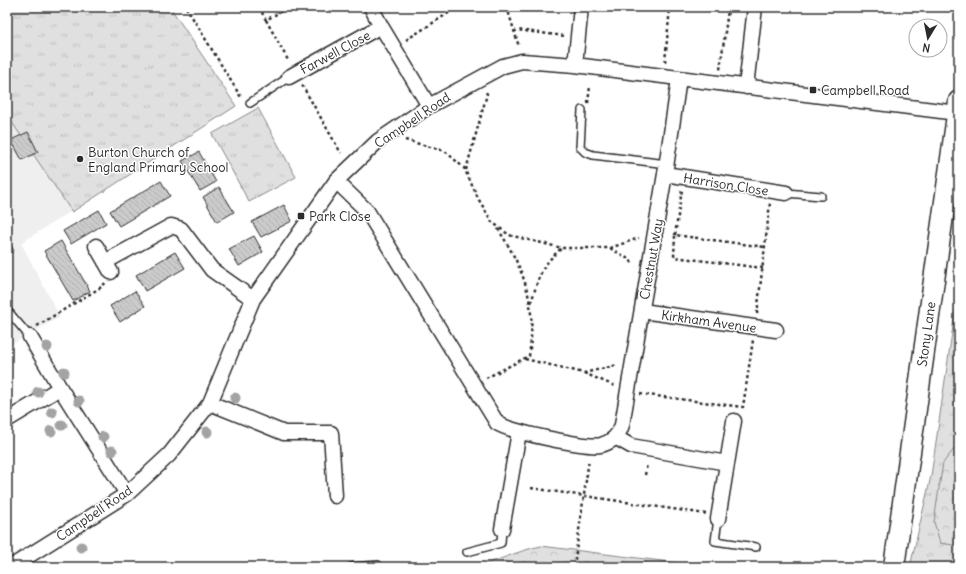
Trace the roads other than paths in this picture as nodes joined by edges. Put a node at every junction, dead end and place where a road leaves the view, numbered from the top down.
1 (371, 7) edge
2 (581, 7) edge
3 (755, 7) edge
4 (381, 26) junction
5 (575, 65) junction
6 (292, 75) joint
7 (679, 78) junction
8 (746, 87) junction
9 (250, 103) road end
10 (429, 106) junction
11 (958, 107) edge
12 (582, 110) road end
13 (666, 169) junction
14 (336, 181) junction
15 (786, 193) joint
16 (821, 196) dead end
17 (96, 246) dead end
18 (253, 300) junction
19 (7, 310) edge
20 (642, 311) junction
21 (776, 330) dead end
22 (28, 335) joint
23 (60, 388) junction
24 (210, 403) junction
25 (7, 420) edge
26 (734, 420) dead end
27 (519, 432) junction
28 (615, 438) junction
29 (726, 462) junction
30 (127, 494) junction
31 (335, 496) dead end
32 (718, 518) joint
33 (502, 529) joint
34 (756, 547) dead end
35 (467, 552) dead end
36 (12, 562) edge
37 (378, 565) dead end
38 (351, 567) edge
39 (894, 567) edge

1 - 4 street
2 - 5 street
3 - 8 street
4 - 6 street, Farwell Close
4 - 10 street
5 - 7 street, Campbell Road
5 - 10 street, Campbell Road
6 - 9 lane
7 - 8 street, Campbell Road
7 - 13 street, Chestnut Way
8 - 11 street, Campbell Road
10 - 14 street, Campbell Road
11 - 39 main road, Stony Lane
12 - 13 lane
13 - 15 street, Harrison Close
13 - 20 street, Chestnut Way
14 - 18 street, Campbell Road
14 - 27 street
15 - 16 lane
17 - 18 street
18 - 24 street, Campbell Road
19 - 22 lane
20 - 21 street, Kirkham Avenue
20 - 28 street, Chestnut Way
22 - 23 street
23 - 25 street
23 - 30 street
24 - 30 street, Campbell Road
24 - 31 street
26 - 29 street
27 - 28 street
27 - 33 street
28 - 29 street
29 - 32 street
30 - 36 street, Campbell Road
32 - 34 lane
33 - 35 lane
37 - 38 lane

